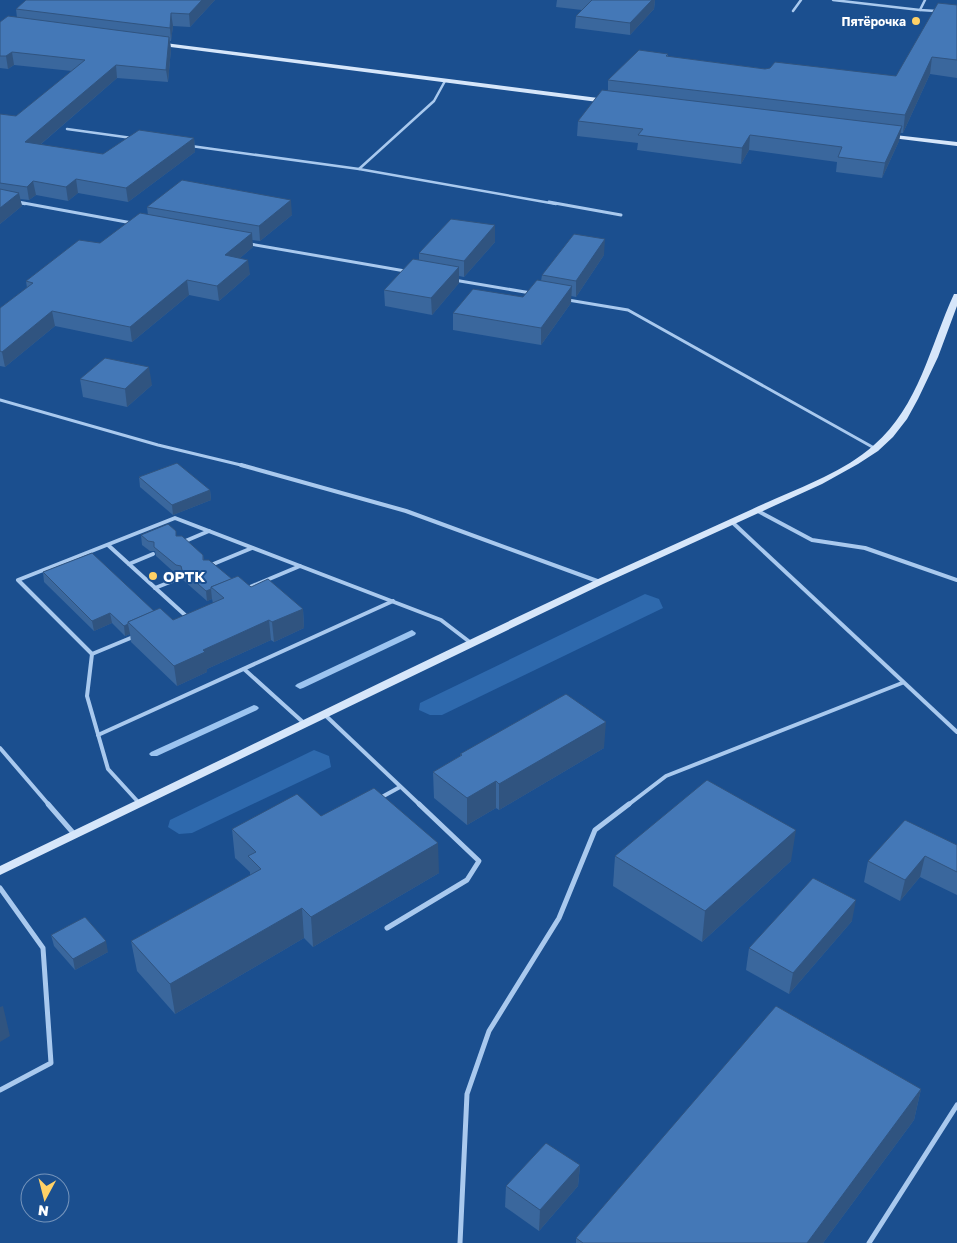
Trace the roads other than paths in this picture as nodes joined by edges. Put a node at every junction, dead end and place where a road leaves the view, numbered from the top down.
1 (801, 0) edge
2 (833, 0) edge
3 (924, 0) edge
4 (920, 10) junction
5 (793, 12) dead end
6 (938, 12) edge
7 (148, 43) edge
8 (445, 82) junction
9 (612, 102) edge
10 (67, 129) dead end
11 (878, 135) edge
12 (135, 138) edge
13 (957, 144) edge
14 (184, 145) edge
15 (359, 169) junction
16 (9, 201) edge
17 (621, 215) dead end
18 (142, 225) edge
19 (249, 244) edge
20 (414, 273) edge
21 (453, 280) edge
22 (531, 293) edge
23 (957, 296) edge
24 (560, 298) edge
25 (0, 400) edge
26 (876, 449) junction
27 (756, 510) junction
28 (731, 521) junction
29 (209, 531) junction
30 (180, 543) edge
31 (108, 545) junction
32 (252, 548) junction
33 (153, 554) edge
34 (128, 564) junction
35 (300, 566) junction
36 (207, 567) edge
37 (180, 578) edge
38 (957, 580) edge
39 (600, 582) junction
40 (155, 588) junction
41 (247, 589) edge
42 (393, 602) junction
43 (194, 611) edge
44 (185, 615) junction
45 (176, 619) edge
46 (142, 633) edge
47 (473, 644) junction
48 (92, 654) junction
49 (244, 669) junction
50 (902, 682) junction
51 (325, 715) junction
52 (305, 724) junction
53 (957, 732) edge
54 (98, 735) junction
55 (0, 748) edge
56 (400, 787) junction
57 (375, 800) edge
58 (140, 804) junction
59 (75, 835) junction
60 (0, 871) edge
61 (0, 888) edge
62 (387, 928) dead end
63 (0, 1090) edge
64 (957, 1106) edge
65 (460, 1243) edge
66 (869, 1243) edge

1 - 5 lane
2 - 4 lane
3 - 4 lane
4 - 6 lane
7 - 8 street
8 - 9 street
8 - 15 lane
10 - 12 lane
11 - 13 street
14 - 15 lane
15 - 17 lane
16 - 18 lane
19 - 20 lane
21 - 22 lane
23 - 26 street
24 - 26 lane
25 - 39 lane
26 - 27 street
27 - 28 street
27 - 38 lane
28 - 39 street
28 - 50 lane
29 - 30 lane
29 - 31 lane
29 - 32 lane
31 - 34 lane
31 - 48 lane
32 - 35 lane
32 - 36 lane
33 - 34 lane
34 - 40 lane
35 - 41 lane
35 - 42 lane
37 - 40 lane
39 - 47 street
40 - 44 lane
42 - 47 lane
42 - 49 lane
43 - 44 lane
44 - 45 lane
46 - 48 lane
47 - 51 street
48 - 54 lane
49 - 52 lane
49 - 54 lane
50 - 53 lane
50 - 65 lane
51 - 52 street
51 - 56 lane
52 - 58 street
54 - 58 lane
55 - 59 lane
56 - 57 lane
56 - 62 lane
58 - 59 street
59 - 60 street
61 - 63 lane
64 - 66 lane

